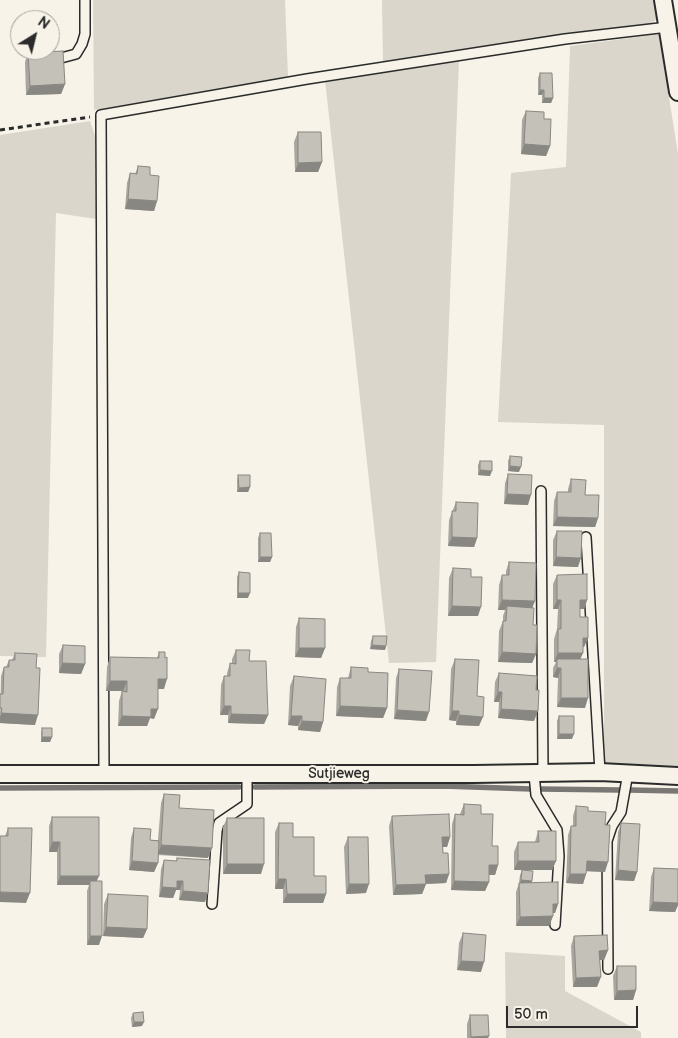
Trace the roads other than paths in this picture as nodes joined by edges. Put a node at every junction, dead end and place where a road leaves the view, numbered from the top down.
1 (85, 0) edge
2 (663, 0) edge
3 (668, 28) junction
4 (61, 58) edge
5 (678, 92) edge
6 (541, 491) dead end
7 (586, 536) dead end
8 (600, 772) junction
9 (628, 773) junction
10 (0, 774) edge
11 (104, 774) junction
12 (247, 774) junction
13 (539, 774) junction
14 (678, 776) edge
15 (212, 904) dead end
16 (555, 925) edge
17 (608, 969) dead end

1 - 4 lane
2 - 3 street
3 - 5 street
3 - 11 lane
6 - 13 lane
7 - 8 lane
8 - 9 street, Sutjieweg
8 - 13 street, Sutjieweg
9 - 14 street, Sutjieweg
9 - 17 lane
10 - 11 street, Sutjieweg
11 - 12 street, Sutjieweg
12 - 13 street, Sutjieweg
12 - 15 lane
13 - 16 lane

